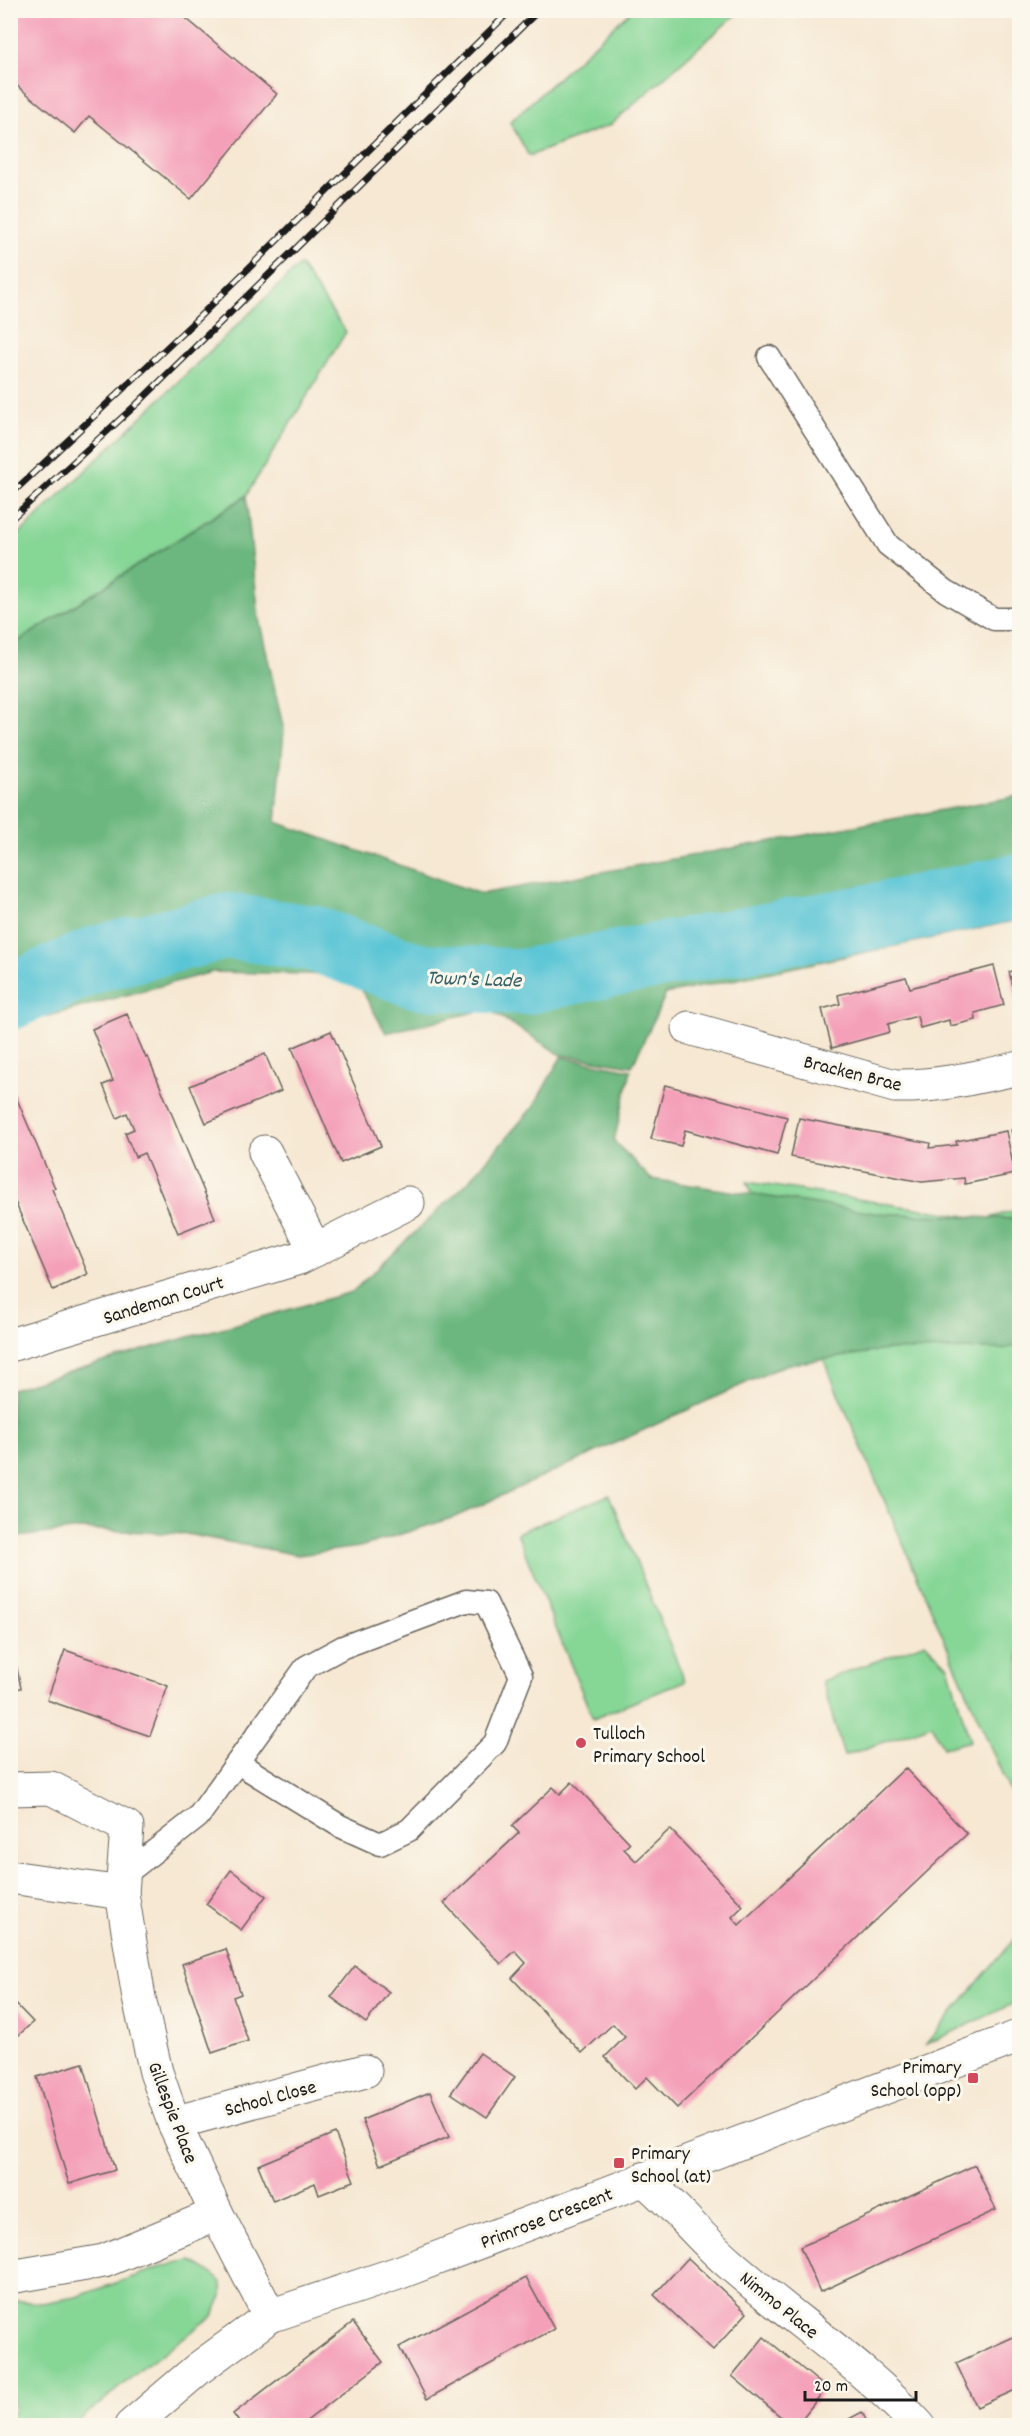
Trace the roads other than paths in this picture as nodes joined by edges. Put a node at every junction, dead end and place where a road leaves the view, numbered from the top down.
1 (769, 357) dead end
2 (1020, 619) edge
3 (689, 1029) dead end
4 (1020, 1068) edge
5 (265, 1152) dead end
6 (408, 1203) dead end
7 (315, 1250) junction
8 (10, 1345) edge
9 (238, 1763) junction
10 (10, 1789) edge
11 (10, 1877) edge
12 (122, 1884) junction
13 (1020, 2036) edge
14 (365, 2071) dead end
15 (174, 2123) junction
16 (643, 2179) junction
17 (217, 2214) junction
18 (10, 2277) edge
19 (270, 2316) junction
20 (152, 2419) edge
21 (919, 2426) edge

1 - 2 lane
3 - 4 street, Bracken Brae
5 - 7 street
6 - 7 street, Sandeman Court
7 - 8 street, Sandeman Court
9 - 9 lane
9 - 12 lane
10 - 12 street, Gillespie Place
11 - 12 street
12 - 15 street, Gillespie Place
13 - 16 street, Primrose Crescent
14 - 15 street, School Close
15 - 17 street, Gillespie Place
16 - 19 street, Primrose Crescent
16 - 21 street, Nimmo Place
17 - 18 street
17 - 19 street, Gillespie Place
19 - 20 street, Primrose Crescent

